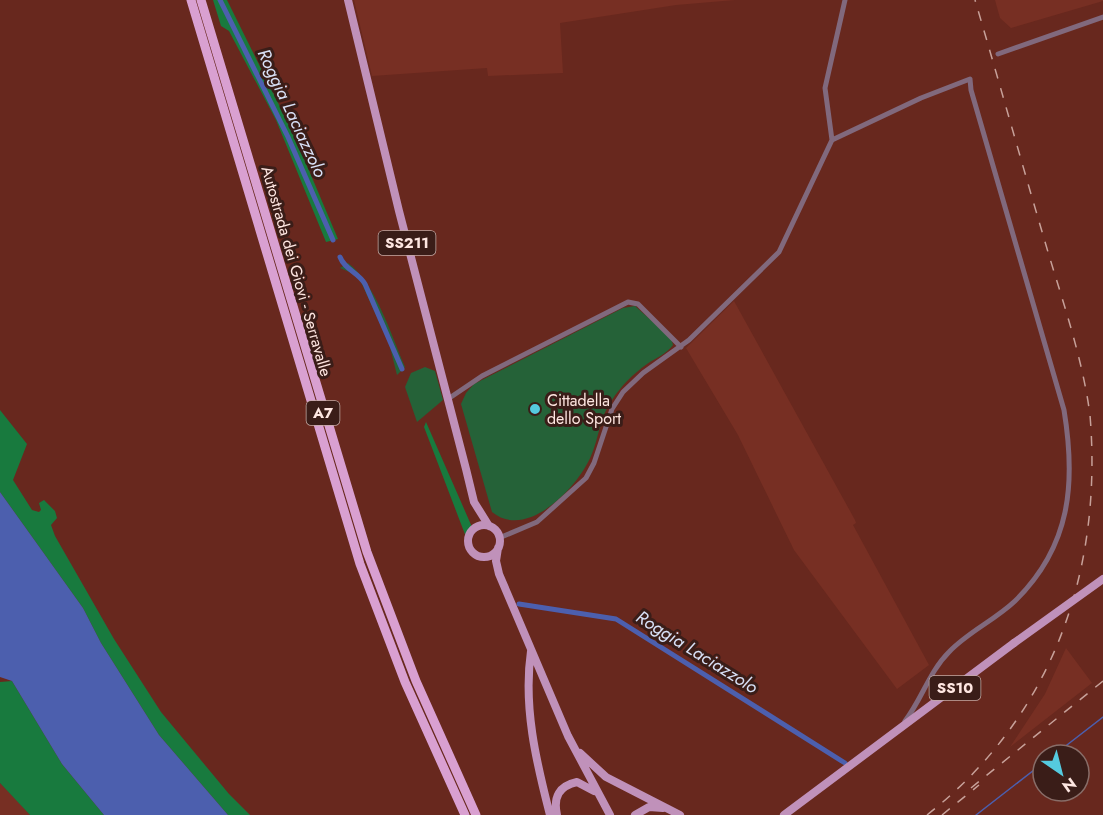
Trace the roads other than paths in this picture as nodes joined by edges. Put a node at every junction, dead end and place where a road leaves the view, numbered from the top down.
1 (191, 0) edge
2 (201, 0) edge
3 (348, 0) edge
4 (845, 0) edge
5 (1103, 17) edge
6 (998, 54) dead end
7 (832, 140) junction
8 (681, 347) junction
9 (448, 399) junction
10 (474, 502) junction
11 (489, 526) junction
12 (473, 529) junction
13 (499, 538) junction
14 (498, 548) junction
15 (480, 556) junction
16 (499, 574) junction
17 (1103, 579) edge
18 (531, 650) junction
19 (896, 732) junction
20 (568, 736) junction
21 (598, 795) junction
22 (669, 810) junction
23 (465, 815) edge
24 (476, 815) edge
25 (550, 815) edge
26 (556, 815) edge
27 (610, 815) edge
28 (635, 815) edge
29 (680, 815) edge
30 (786, 815) edge

1 - 23 highway, Autostrada dei Giovi - Serravalle / A7
2 - 24 highway, Autostrada dei Giovi - Serravalle / A7
3 - 9 main road, SS211
4 - 7 street
5 - 6 street
7 - 8 street
7 - 19 street
8 - 9 street
8 - 13 street
9 - 10 main road, SS211
10 - 11 main road, SS211
10 - 12 main road, SS211
11 - 12 main road
11 - 13 main road, SS211
12 - 15 main road, SS211
13 - 14 main road, SS211
14 - 15 main road
14 - 16 main road, SS211
15 - 16 main road, SS211
16 - 18 main road, SS211
17 - 19 main road, SS10, bridge
18 - 20 main road, SS211
18 - 25 main road
19 - 30 main road, SS10
20 - 21 main road, SS211
20 - 22 main road
21 - 26 main road
21 - 27 main road, SS211
22 - 28 main road
22 - 29 main road

